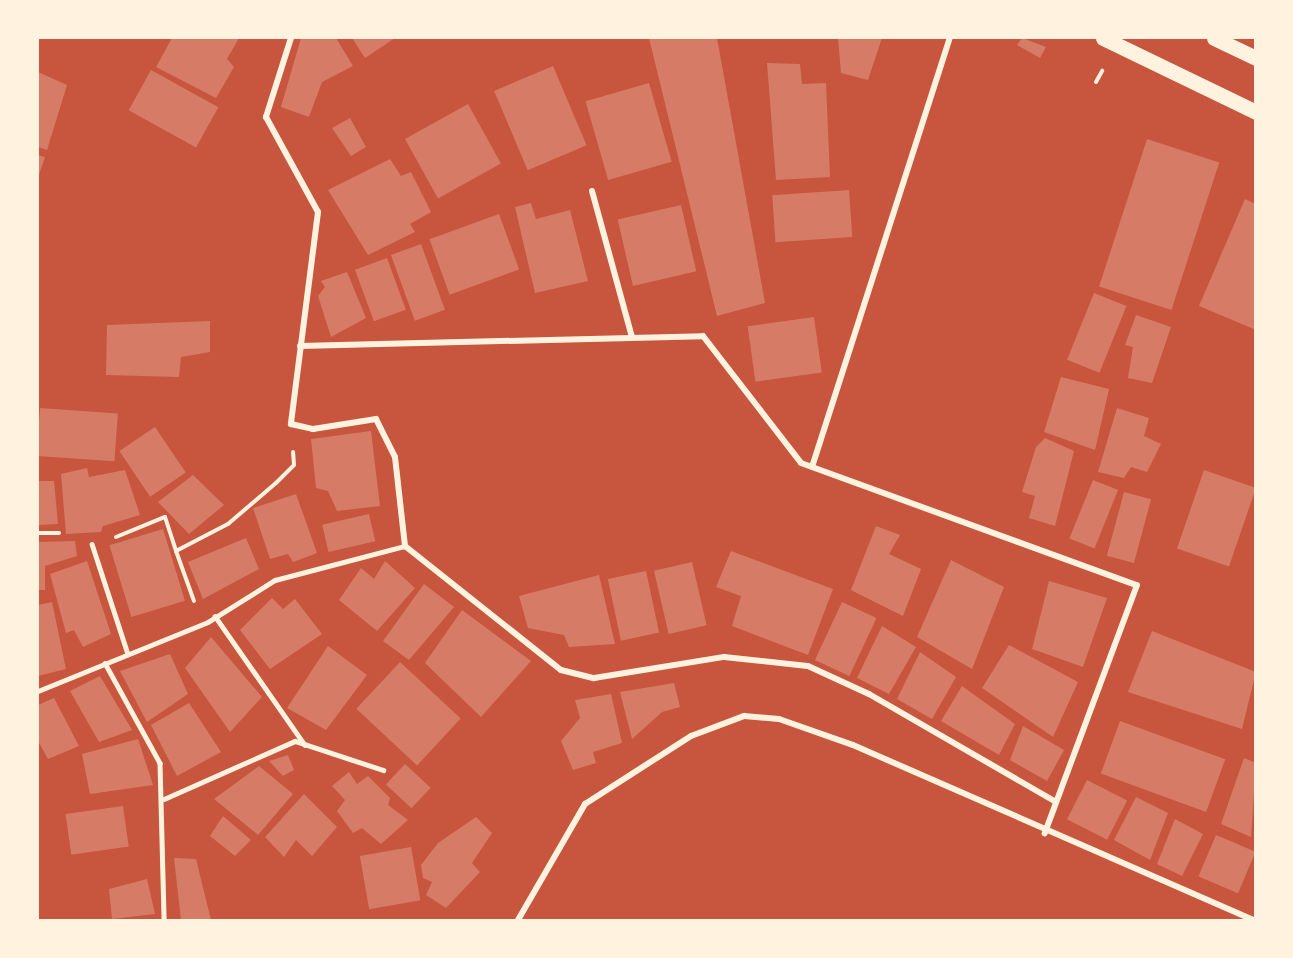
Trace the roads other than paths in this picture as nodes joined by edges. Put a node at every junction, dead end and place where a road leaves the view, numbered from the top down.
1 (291, 38) edge
2 (950, 38) edge
3 (1103, 38) edge
4 (1214, 38) edge
5 (1256, 58) edge
6 (1256, 112) edge
7 (592, 191) dead end
8 (632, 338) junction
9 (300, 346) junction
10 (812, 467) junction
11 (38, 533) edge
12 (59, 533) dead end
13 (92, 544) road end
14 (405, 546) junction
15 (214, 616) junction
16 (128, 654) junction
17 (105, 663) junction
18 (38, 691) edge
19 (305, 745) junction
20 (383, 770) dead end
21 (164, 799) junction
22 (1056, 802) junction
23 (1045, 833) junction
24 (164, 921) edge
25 (518, 921) edge
26 (1253, 921) edge

1 - 9 street
2 - 10 street
3 - 6 main road
4 - 5 main road
7 - 8 street
8 - 9 street
8 - 10 street
9 - 14 street
10 - 22 street
11 - 12 lane
13 - 16 lane
14 - 15 lane
14 - 22 street
15 - 16 lane
15 - 19 lane
16 - 17 lane
17 - 18 lane
17 - 21 lane
19 - 20 lane
19 - 21 lane
21 - 24 lane
22 - 23 street
23 - 25 street
23 - 26 street

